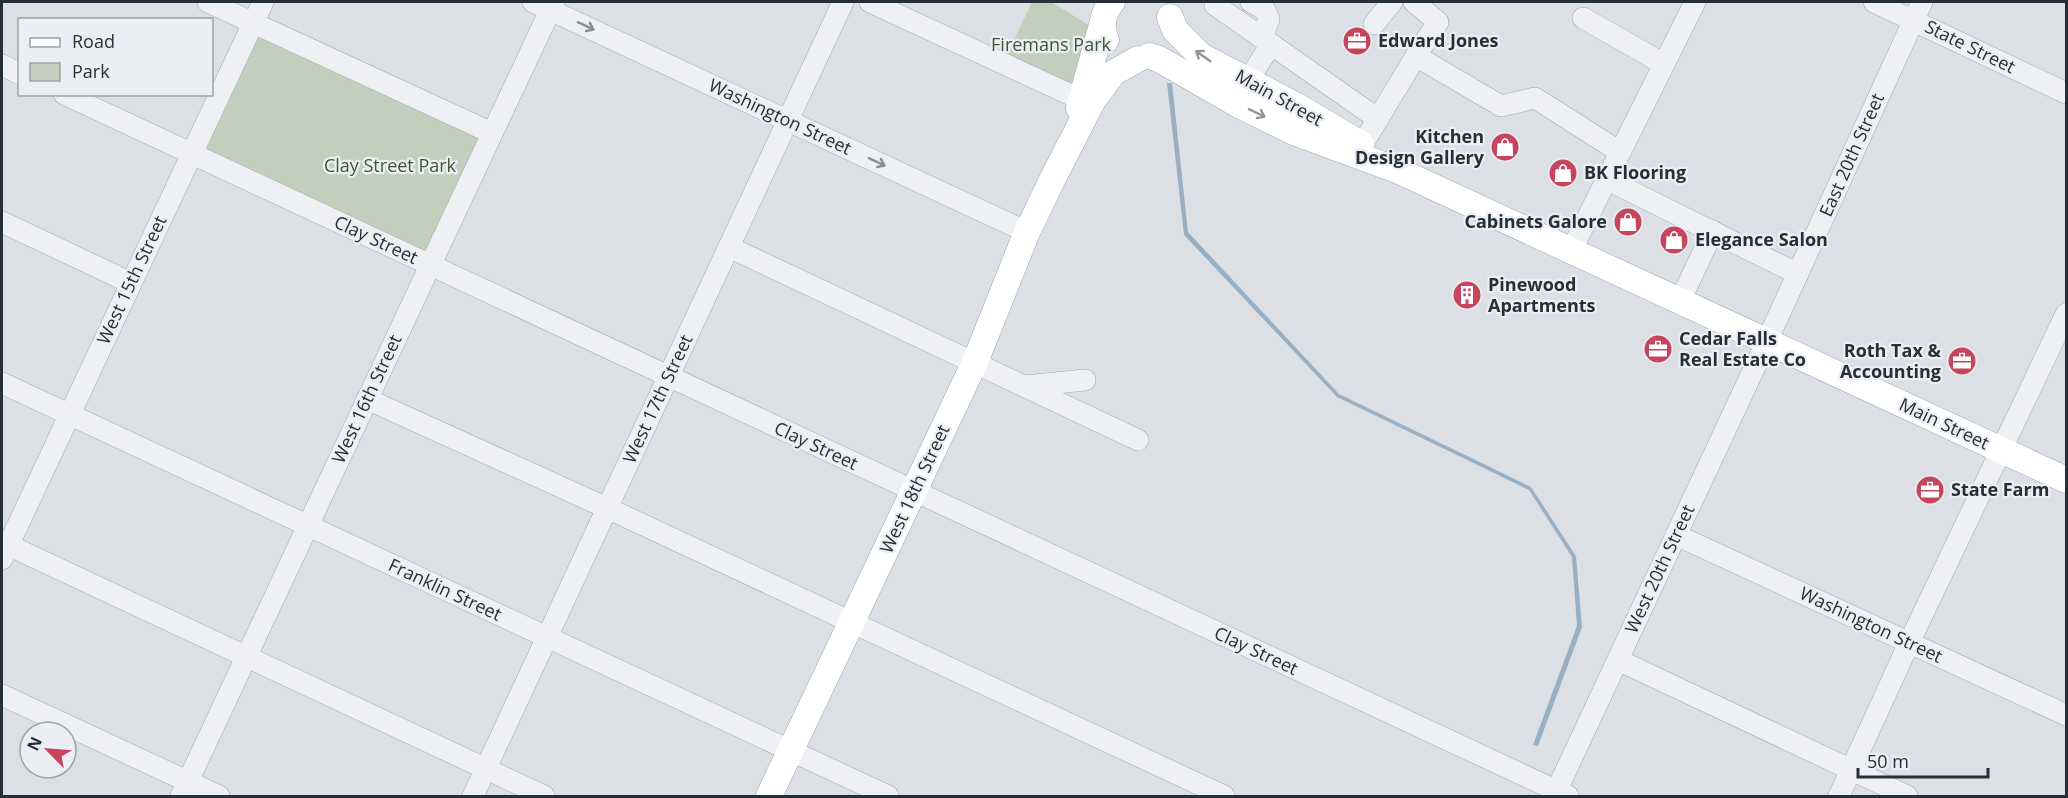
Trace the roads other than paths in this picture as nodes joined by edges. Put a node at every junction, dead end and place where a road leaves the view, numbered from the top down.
1 (208, 2) edge
2 (263, 2) edge
3 (843, 2) edge
4 (870, 2) edge
5 (1217, 2) edge
6 (1251, 2) edge
7 (1392, 2) edge
8 (1414, 2) edge
9 (1695, 2) edge
10 (1874, 2) edge
11 (546, 4) edge
12 (1167, 8) edge
13 (1103, 10) edge
14 (1918, 11) edge
15 (1582, 18) dead end
16 (253, 22) junction
17 (1374, 24) dead end
18 (1266, 41) junction
19 (1416, 56) junction
20 (1144, 58) junction
21 (1664, 64) junction
22 (2, 65) edge
23 (18, 73) edge
24 (1248, 81) junction
25 (2067, 93) edge
26 (68, 96) edge
27 (1082, 100) junction
28 (1378, 119) junction
29 (788, 121) junction
30 (492, 133) junction
31 (1362, 145) junction
32 (1620, 152) junction
33 (192, 154) junction
34 (1397, 170) junction
35 (1053, 178) junction
36 (1606, 179) junction
37 (2, 222) edge
38 (1713, 231) junction
39 (1027, 232) junction
40 (729, 247) junction
41 (1571, 251) junction
42 (430, 266) junction
43 (1798, 274) junction
44 (131, 283) junction
45 (1680, 301) junction
46 (2067, 314) edge
47 (1767, 341) junction
48 (975, 362) junction
49 (669, 377) junction
50 (1086, 380) dead end
51 (2, 383) edge
52 (1025, 386) junction
53 (367, 399) junction
54 (69, 415) junction
55 (1138, 440) dead end
56 (2001, 450) junction
57 (2067, 480) edge
58 (914, 491) junction
59 (607, 508) junction
60 (308, 526) junction
61 (1676, 535) junction
62 (5, 552) edge
63 (851, 623) junction
64 (547, 638) junction
65 (1909, 643) junction
66 (247, 656) junction
67 (1618, 660) junction
68 (2, 695) edge
69 (2067, 715) edge
70 (791, 751) junction
71 (486, 769) junction
72 (1851, 770) junction
73 (184, 789) edge
74 (1559, 795) edge
75 (219, 796) edge
76 (473, 796) edge
77 (544, 796) edge
78 (769, 796) edge
79 (888, 796) edge
80 (1224, 796) edge
81 (1839, 796) edge
82 (1907, 796) edge

1 - 16 street
2 - 16 street, West 15th Street
3 - 29 street, West 17th Street
4 - 27 street
5 - 18 street
6 - 18 street
7 - 17 street
8 - 19 street
9 - 21 street
10 - 14 street, State Street
11 -> 29 street, Washington Street
11 - 30 street, West 16th Street
12 - 20 main road, West 18th Street
24 -> 12 main road, Main Street
13 - 20 main road, Main Street
13 - 27 main road, West 18th Street
14 - 25 street, State Street
14 - 43 street, East 20th Street
15 - 21 street
16 - 30 street
16 - 33 street, West 15th Street
18 - 24 street
18 - 28 street
19 - 28 street
19 - 32 street
20 -> 34 main road, Main Street
20 - 35 main road, West 18th Street
21 - 32 street
22 - 23 street
24 - 31 main road, Main Street
26 - 33 street, Clay Street
27 - 35 main road, West 18th Street
28 - 31 street
29 -> 39 street, Washington Street
29 - 40 street, West 17th Street
30 - 42 street, West 16th Street
31 - 34 main road, Main Street
32 - 36 street
33 - 42 street, Clay Street
33 - 44 street, West 15th Street
34 - 41 main road, Main Street
35 - 39 main road, West 18th Street
36 - 38 street
36 - 41 street
37 - 44 street
38 - 43 street
38 - 45 street
39 - 48 main road, West 18th Street
40 - 48 street
40 - 49 street, West 17th Street
41 - 45 main road, Main Street
42 - 49 street, Clay Street
42 - 53 street, West 16th Street
43 - 47 street, East 20th Street
44 - 54 street, West 15th Street
45 - 47 main road, Main Street
46 - 56 street
47 - 56 main road, Main Street
47 - 61 street, West 20th Street
48 - 52 street
48 - 58 main road, West 18th Street
49 - 58 street, Clay Street
49 - 59 street, West 17th Street
50 - 52 street
51 - 54 street, Franklin Street
52 - 55 street
53 - 59 street
53 - 60 street, West 16th Street
54 - 60 street, Franklin Street
54 - 62 street, West 15th Street
56 - 57 main road, Main Street
56 - 65 street
58 - 63 main road, West 18th Street
58 - 74 street, Clay Street
59 - 63 street
59 - 64 street, West 17th Street
60 - 64 street, Franklin Street
60 - 66 street, West 16th Street
61 - 65 street, Washington Street
61 - 67 street, West 20th Street
62 - 66 street
63 - 70 main road, West 18th Street
63 - 80 street
64 - 70 street, Franklin Street
64 - 71 street, West 17th Street
65 - 69 street, Washington Street
65 - 72 street
66 - 71 street
66 - 73 street, West 16th Street
67 - 72 street
67 - 74 street, West 20th Street
68 - 73 street
70 - 78 main road, West 18th Street
70 - 79 street, Franklin Street
71 - 76 street, West 17th Street
71 - 77 street
72 - 81 street
72 - 82 street
73 - 75 street

